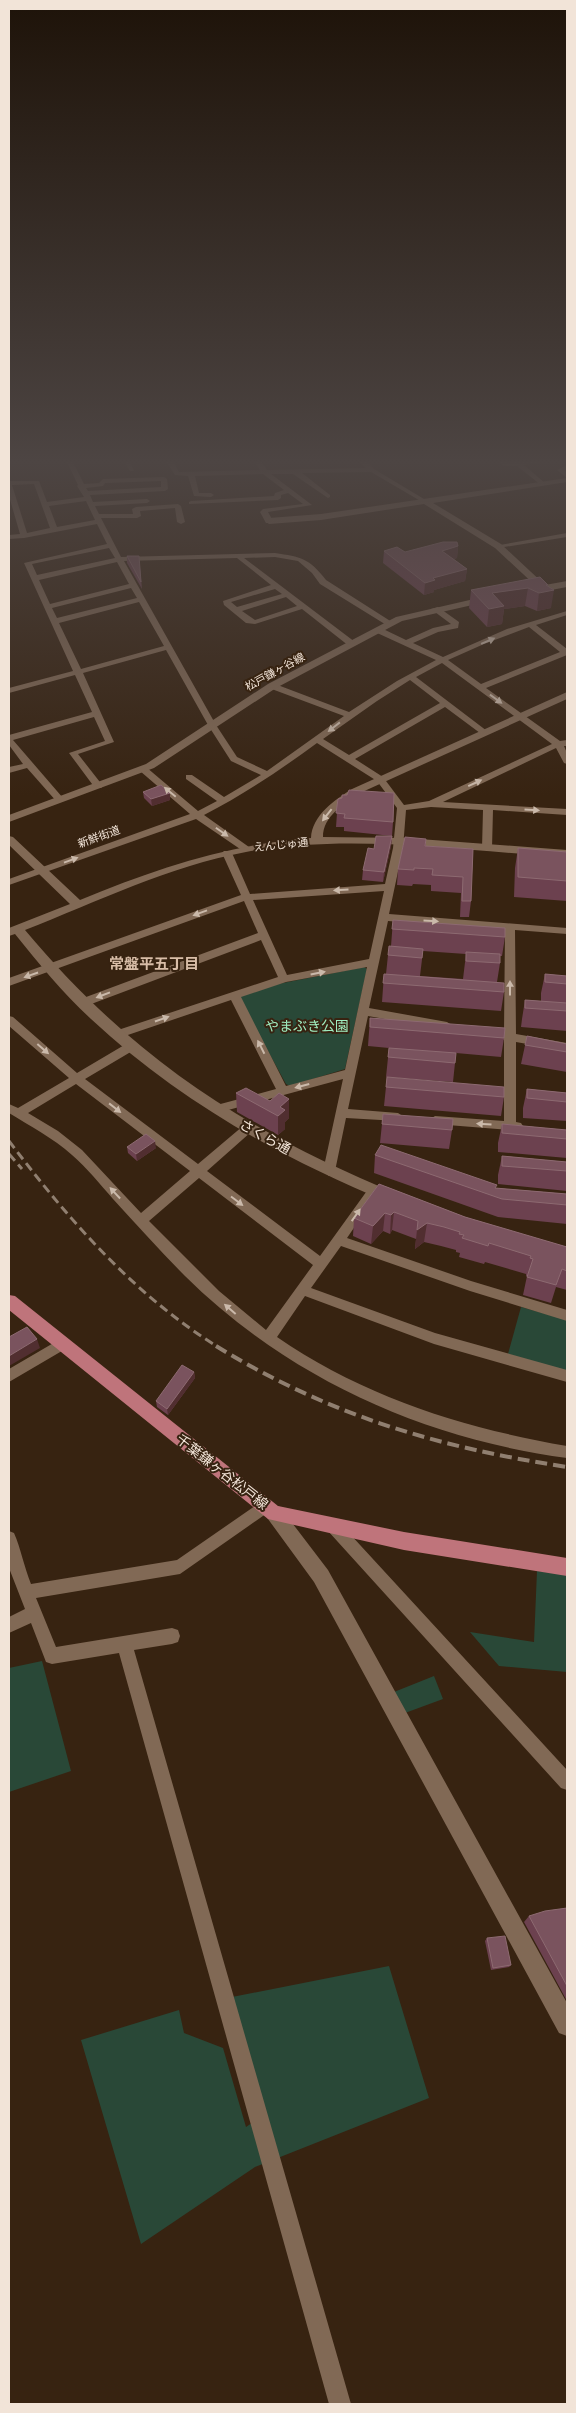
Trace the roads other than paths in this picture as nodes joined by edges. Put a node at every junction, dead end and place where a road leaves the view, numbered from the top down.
1 (32, 571) edge
2 (69, 571) edge
3 (127, 571) edge
4 (256, 571) edge
5 (315, 571) edge
6 (523, 571) edge
7 (36, 578) junction
8 (567, 584) edge
9 (135, 585) junction
10 (277, 586) junction
11 (543, 591) junction
12 (523, 592) edge
13 (289, 594) junction
14 (496, 597) edge
15 (143, 599) junction
16 (50, 606) junction
17 (304, 606) junction
18 (435, 609) junction
19 (237, 610) junction
20 (564, 612) edge
21 (56, 621) junction
22 (391, 624) junction
23 (530, 624) junction
24 (378, 630) junction
25 (567, 641) edge
26 (406, 643) junction
27 (352, 644) junction
28 (556, 644) junction
29 (169, 647) junction
30 (567, 653) edge
31 (443, 660) junction
32 (79, 672) junction
33 (411, 677) junction
34 (272, 686) junction
35 (481, 688) junction
36 (9, 692) edge
37 (567, 695) edge
38 (446, 703) junction
39 (97, 713) junction
40 (349, 716) junction
41 (519, 716) junction
42 (212, 725) junction
43 (484, 732) junction
44 (9, 739) edge
45 (318, 740) junction
46 (562, 743) edge
47 (349, 759) junction
48 (567, 761) edge
49 (29, 765) junction
50 (144, 769) junction
51 (9, 770) edge
52 (269, 775) junction
53 (189, 776) dead end
54 (380, 779) junction
55 (98, 786) junction
56 (60, 800) junction
57 (224, 802) junction
58 (431, 804) junction
59 (488, 807) junction
60 (402, 808) junction
61 (567, 812) edge
62 (197, 814) junction
63 (9, 819) edge
64 (9, 839) edge
65 (317, 842) junction
66 (399, 842) junction
67 (487, 848) junction
68 (246, 849) junction
69 (227, 853) junction
70 (567, 854) edge
71 (42, 870) junction
72 (9, 882) edge
73 (390, 887) junction
74 (246, 897) junction
75 (78, 905) junction
76 (383, 917) junction
77 (510, 927) junction
78 (13, 930) edge
79 (567, 931) edge
80 (263, 934) junction
81 (373, 962) junction
82 (49, 968) junction
83 (284, 979) junction
84 (9, 982) edge
85 (234, 995) junction
86 (82, 1003) junction
87 (363, 1010) junction
88 (9, 1020) edge
89 (461, 1028) edge
90 (480, 1032) edge
91 (116, 1035) junction
92 (509, 1037) junction
93 (130, 1047) junction
94 (567, 1047) edge
95 (349, 1073) junction
96 (76, 1078) junction
97 (283, 1091) junction
98 (14, 1110) edge
99 (217, 1110) junction
100 (342, 1113) junction
101 (510, 1126) junction
102 (529, 1127) edge
103 (247, 1129) junction
104 (329, 1171) junction
105 (198, 1172) junction
106 (374, 1191) junction
107 (405, 1203) edge
108 (141, 1221) junction
109 (338, 1240) junction
110 (321, 1264) junction
111 (303, 1290) junction
112 (9, 1300) edge
113 (567, 1315) edge
114 (268, 1338) junction
115 (62, 1344) junction
116 (9, 1376) edge
117 (567, 1376) edge
118 (567, 1452) edge
119 (270, 1510) junction
120 (333, 1526) junction
121 (9, 1538) edge
122 (12, 1561) edge
123 (567, 1567) edge
124 (26, 1592) junction
125 (35, 1613) junction
126 (9, 1625) edge
127 (172, 1636) dead end
128 (124, 1644) junction
129 (567, 1782) edge
130 (567, 2025) edge
131 (340, 2404) edge

1 - 7 street
2 - 7 street
3 - 9 street
4 - 10 street
5 - 22 street
6 - 11 street
7 - 16 street
8 - 11 street
9 - 15 street
9 - 16 street
10 - 13 street
10 - 19 street
11 - 12 street
13 - 17 street
13 - 19 street
14 - 18 street, 松戸鎌ヶ谷線
15 - 21 street
15 - 29 street
16 - 21 street
17 - 19 street
17 - 27 street
18 - 22 street, 松戸鎌ヶ谷線
18 - 26 street
20 - 23 street, 新鮮街道
21 - 32 street
22 - 24 street, 松戸鎌ヶ谷線
23 - 28 street
31 -> 23 street, 新鮮街道
24 - 26 street
24 - 27 street, 松戸鎌ヶ谷線
25 - 28 street
26 - 31 street
27 - 34 street, 松戸鎌ヶ谷線
28 - 30 street
29 - 32 street
29 - 42 street
30 - 35 street
31 - 33 street, 新鮮街道
31 - 35 street
32 - 36 street
32 - 39 street
33 - 38 street
33 - 40 street, 新鮮街道
34 - 40 street
34 - 42 street, 松戸鎌ヶ谷線
35 -> 41 street
37 - 41 street
38 - 43 street
38 - 47 street
39 - 44 street
39 - 55 street
40 -> 45 street, 新鮮街道
41 - 43 street
41 - 46 street
42 - 50 street, 松戸鎌ヶ谷線
42 - 52 street
43 - 54 street
44 - 49 street
45 - 47 street
45 - 52 street, 新鮮街道
46 - 48 street
58 -> 46 street
47 - 54 street
49 - 51 street
49 - 56 street
50 - 55 street, 松戸鎌ヶ谷線
62 -> 50 street
52 - 57 street, 新鮮街道
53 - 57 street
54 - 60 street
54 -> 65 street
55 - 56 street, 松戸鎌ヶ谷線
56 - 63 street, 松戸鎌ヶ谷線
57 - 62 street, 新鮮街道
58 - 59 street
58 - 60 street
59 -> 61 street
59 - 67 street
60 - 66 street
62 -> 68 street
71 -> 62 street, 新鮮街道
64 - 71 street
65 - 66 street, えんじゅ通
65 - 68 street, えんじゅ通
66 - 67 street, えんじゅ通
66 - 73 street
67 - 70 street, えんじゅ通
68 - 69 street, えんじゅ通
69 - 74 street
69 - 75 street, えんじゅ通
71 - 72 street, 新鮮街道
71 - 75 street
73 -> 74 street
73 - 76 street
74 - 80 street
74 -> 82 street
75 - 78 street, えんじゅ通
76 -> 77 street
76 - 81 street
77 - 79 street
92 -> 77 street
78 - 82 street, さくら通
80 - 83 street
80 -> 86 street
83 -> 81 street
81 - 87 street
82 -> 84 street
82 - 86 street, さくら通
83 - 85 street
91 -> 85 street
97 -> 85 street
86 - 91 street, さくら通
87 - 89 street
87 - 95 street
88 -> 96 street
90 - 92 street
91 - 93 street, さくら通
92 - 94 street
92 - 101 street
93 - 96 street
93 - 99 street, さくら通
95 -> 97 street
95 - 100 street
96 - 98 street
96 -> 105 street
97 - 99 street
108 -> 98 street
99 - 103 street, さくら通
101 -> 100 street
100 - 104 street
101 - 102 street
103 - 104 street, さくら通
103 - 105 street
104 - 106 street, さくら通
105 - 108 street
105 -> 110 street
106 - 107 street, さくら通
109 -> 106 street
114 -> 108 street
109 - 110 street
109 - 113 street
110 - 111 street
111 - 114 street
111 - 117 street
112 - 115 main road, 千葉鎌ヶ谷松戸線
114 - 118 street
115 - 116 street
115 - 119 main road, 千葉鎌ヶ谷松戸線
119 - 120 main road, 千葉鎌ヶ谷松戸線
119 - 124 street
119 - 130 street
120 - 123 main road, 千葉鎌ヶ谷松戸線
120 - 129 street
121 - 122 street
122 - 124 street
124 - 125 street
125 - 126 street
125 - 128 street
127 - 128 street
128 - 131 street

